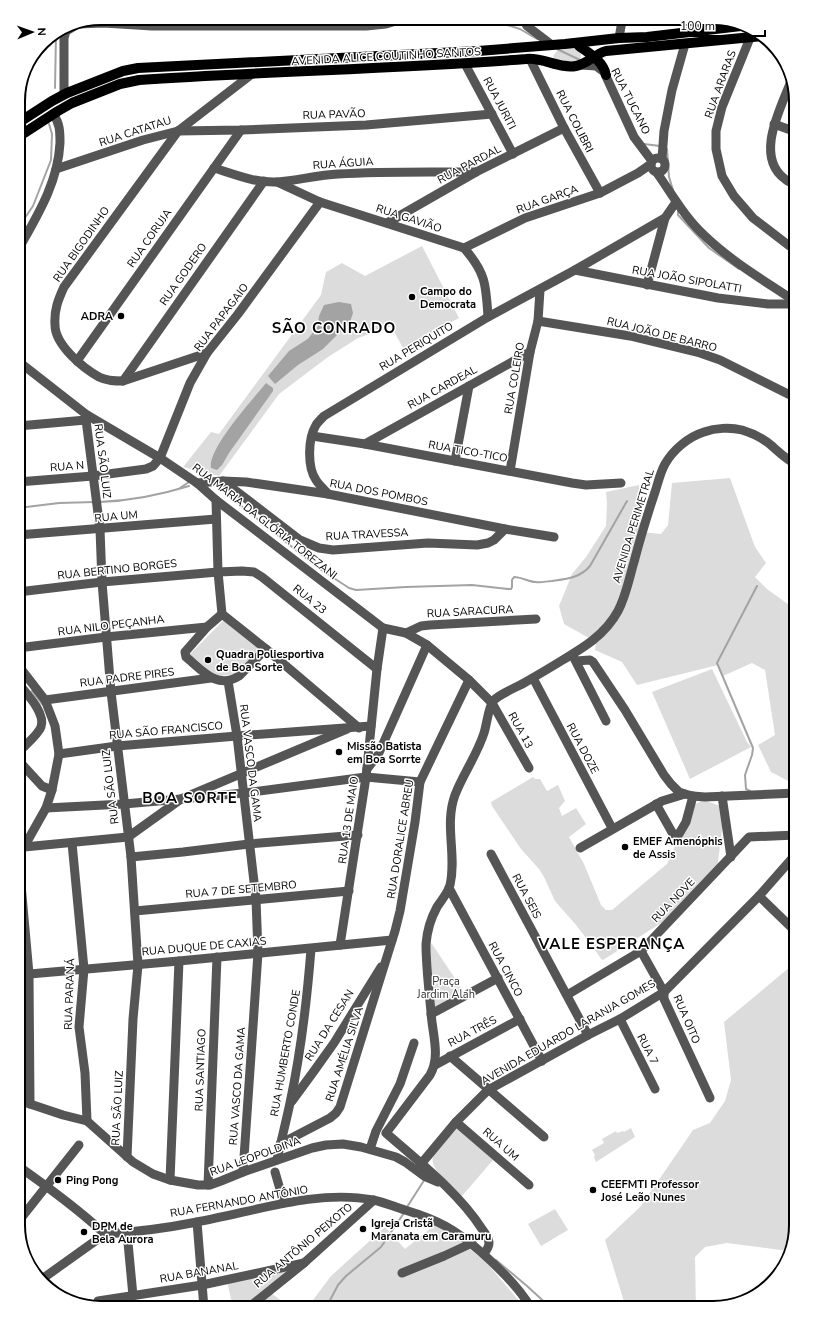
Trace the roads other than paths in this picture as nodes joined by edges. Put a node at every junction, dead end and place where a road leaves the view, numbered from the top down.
1 (136, 25) edge
2 (161, 25) edge
3 (328, 25) edge
4 (374, 25) edge
5 (530, 25) edge
6 (621, 25) edge
7 (704, 25) edge
8 (723, 26) edge
9 (65, 34) edge
10 (754, 37) edge
11 (619, 38) junction
12 (750, 38) junction
13 (685, 44) junction
14 (552, 45) junction
15 (578, 45) junction
16 (606, 51) junction
17 (593, 57) junction
18 (530, 58) junction
19 (465, 64) junction
20 (553, 64) junction
21 (581, 64) junction
22 (605, 71) junction
23 (252, 74) junction
24 (788, 88) edge
25 (64, 94) junction
26 (54, 114) junction
27 (492, 114) junction
28 (25, 119) edge
29 (774, 124) junction
30 (564, 128) junction
31 (789, 129) edge
32 (241, 130) junction
33 (178, 131) junction
34 (25, 133) edge
35 (513, 154) junction
36 (664, 163) junction
37 (653, 167) junction
38 (214, 168) junction
39 (56, 170) junction
40 (476, 172) junction
41 (264, 181) junction
42 (277, 182) junction
43 (789, 182) edge
44 (667, 187) junction
45 (600, 193) junction
46 (320, 202) junction
47 (676, 202) junction
48 (665, 218) junction
49 (387, 223) junction
50 (25, 238) edge
51 (789, 246) edge
52 (464, 248) junction
53 (575, 270) junction
54 (647, 285) junction
55 (540, 290) junction
56 (789, 298) edge
57 (789, 303) edge
58 (488, 317) junction
59 (538, 321) junction
60 (530, 352) junction
61 (207, 353) junction
62 (77, 361) junction
63 (25, 370) edge
64 (123, 381) junction
65 (469, 386) junction
66 (789, 394) edge
67 (86, 417) junction
68 (25, 425) edge
69 (312, 436) junction
70 (365, 444) junction
71 (160, 458) junction
72 (455, 461) junction
73 (789, 461) edge
74 (510, 471) junction
75 (93, 476) junction
76 (25, 481) edge
77 (223, 481) junction
78 (197, 483) junction
79 (621, 483) dead end
80 (328, 494) junction
81 (216, 500) junction
82 (216, 519) junction
83 (100, 529) junction
84 (505, 529) junction
85 (25, 534) edge
86 (554, 537) dead end
87 (218, 572) junction
88 (102, 582) junction
89 (25, 591) edge
90 (222, 614) junction
91 (536, 620) dead end
92 (207, 627) junction
93 (384, 628) junction
94 (406, 633) junction
95 (106, 637) junction
96 (427, 646) junction
97 (25, 647) edge
98 (266, 649) junction
99 (574, 658) junction
100 (377, 669) junction
101 (25, 674) edge
102 (211, 678) junction
103 (533, 678) junction
104 (469, 680) junction
105 (228, 681) junction
106 (25, 692) edge
107 (111, 692) junction
108 (46, 700) junction
109 (492, 703) junction
110 (606, 721) dead end
111 (371, 726) junction
112 (359, 728) junction
113 (347, 729) junction
114 (237, 736) junction
115 (25, 745) edge
116 (117, 746) junction
117 (59, 754) junction
118 (25, 768) edge
119 (528, 768) dead end
120 (241, 773) junction
121 (367, 773) junction
122 (420, 782) junction
123 (52, 790) junction
124 (244, 793) junction
125 (789, 793) edge
126 (689, 795) junction
127 (722, 796) junction
128 (181, 799) junction
129 (124, 804) junction
130 (656, 804) junction
131 (46, 808) junction
132 (612, 828) junction
133 (358, 835) junction
134 (789, 835) edge
135 (128, 837) junction
136 (25, 842) edge
137 (72, 843) junction
138 (249, 844) junction
139 (580, 848) dead end
140 (25, 849) edge
141 (491, 854) dead end
142 (131, 857) junction
143 (731, 857) junction
144 (789, 862) edge
145 (449, 888) junction
146 (349, 891) junction
147 (759, 896) junction
148 (256, 900) junction
149 (135, 911) junction
150 (25, 919) edge
151 (789, 925) edge
152 (392, 940) junction
153 (340, 945) junction
154 (311, 949) junction
155 (641, 951) junction
156 (258, 953) junction
157 (217, 957) junction
158 (386, 959) junction
159 (179, 961) junction
160 (138, 965) junction
161 (84, 969) junction
162 (25, 974) edge
163 (29, 974) junction
164 (498, 978) junction
165 (664, 992) junction
166 (567, 995) junction
167 (431, 1014) junction
168 (520, 1019) junction
169 (620, 1019) junction
170 (588, 1035) junction
171 (414, 1044) dead end
172 (450, 1056) junction
173 (542, 1061) junction
174 (435, 1065) junction
175 (656, 1089) dead end
176 (488, 1090) junction
177 (710, 1098) dead end
178 (25, 1102) edge
179 (290, 1103) junction
180 (30, 1104) junction
181 (87, 1121) junction
182 (456, 1122) junction
183 (544, 1137) dead end
184 (280, 1144) junction
185 (79, 1145) dead end
186 (370, 1149) junction
187 (127, 1157) junction
188 (277, 1160) junction
189 (421, 1164) junction
190 (25, 1171) edge
191 (243, 1172) junction
192 (275, 1172) dead end
193 (170, 1180) junction
194 (441, 1182) junction
195 (208, 1185) junction
196 (529, 1185) dead end
197 (46, 1186) junction
198 (374, 1200) junction
199 (284, 1203) junction
200 (25, 1213) edge
201 (197, 1222) junction
202 (127, 1232) junction
203 (104, 1234) junction
204 (472, 1243) junction
205 (484, 1254) junction
206 (304, 1263) junction
207 (402, 1273) dead end
208 (45, 1276) edge
209 (202, 1285) junction
210 (133, 1296) junction
211 (98, 1301) dead end
212 (203, 1301) edge
213 (257, 1301) edge
214 (526, 1301) edge

1 - 2 street
3 - 4 street
5 - 14 street
6 - 11 street
7 - 8 main road, AVENIDA ALICE COUTINHO SANTOS
7 - 11 main road, AVENIDA ALICE COUTINHO SANTOS
9 - 25 street
10 - 12 main road, AVENIDA ALICE COUTINHO SANTOS
11 - 15 main road, AVENIDA ALICE COUTINHO SANTOS
12 - 13 main road, AVENIDA ALICE COUTINHO SANTOS
12 - 51 street, RUA ARARAS
13 - 16 main road, AVENIDA ALICE COUTINHO SANTOS
13 - 36 street
14 - 15 main road, AVENIDA ALICE COUTINHO SANTOS
14 - 20 main road
14 - 25 main road, AVENIDA ALICE COUTINHO SANTOS
15 - 17 main road
15 - 21 main road
16 - 17 main road, AVENIDA ALICE COUTINHO SANTOS
16 - 22 main road
17 - 21 main road, AVENIDA ALICE COUTINHO SANTOS
17 - 22 main road
18 - 19 main road, AVENIDA ALICE COUTINHO SANTOS
18 - 20 main road, AVENIDA ALICE COUTINHO SANTOS
18 - 30 street, RUA COLIBRI
19 - 23 main road, AVENIDA ALICE COUTINHO SANTOS
19 - 27 street, RUA JURITI
20 - 21 main road, AVENIDA ALICE COUTINHO SANTOS
21 - 22 street, RUA TUCANO
22 - 37 street, RUA TUCANO
23 - 26 main road, AVENIDA ALICE COUTINHO SANTOS
23 - 33 street, RUA CATATAU
24 - 29 street
25 - 28 main road, AVENIDA ALICE COUTINHO SANTOS
26 - 34 main road, AVENIDA ALICE COUTINHO SANTOS
26 - 39 street
27 - 32 street, RUA PAVÃO
27 - 35 street, RUA JURITI
29 - 31 street
29 - 43 street
30 - 35 street, RUA PARDAL
30 - 45 street, RUA COLIBRI
32 - 33 street, RUA PAVÃO
32 - 38 street, RUA CORUJA
33 - 39 street, RUA CATATAU
33 - 62 street, RUA BIGODINHO
35 - 40 street, RUA PARDAL
36 - 37 street, RUA GARÇA
36 - 37 street
36 - 44 street
37 - 44 street, RUA TUCANO
37 - 45 street, RUA GARÇA
38 - 41 street, RUA ÁGUIA
38 - 62 street, RUA CORUJA
39 - 50 street
40 - 42 street, RUA ÁGUIA
40 - 49 street, RUA PARDAL
41 - 42 street, RUA ÁGUIA
41 - 64 street, RUA GODERO
42 - 46 street, RUA GAVIÃO
44 - 47 street, RUA TUCANO
45 - 52 street, RUA GARÇA
46 - 49 street, RUA GAVIÃO
46 - 61 street, RUA PAPAGAIO
47 - 48 street, RUA PERIQUITO
47 - 56 street, RUA TUCANO
48 - 53 street, RUA PERIQUITO
48 - 54 street
49 - 52 street, RUA GAVIÃO
52 - 58 street
53 - 54 street, RUA JOÃO SIPOLATTI
53 - 55 street, RUA PERIQUITO
54 - 57 street, RUA JOÃO SIPOLATTI
55 - 58 street, RUA PERIQUITO
55 - 59 street, RUA COLEIRO
58 - 69 street, RUA PERIQUITO
59 - 60 street, RUA COLEIRO
59 - 66 street, RUA JOÃO DE BARRO
60 - 65 street, RUA CARDEAL
60 - 74 street, RUA COLEIRO
61 - 64 street, RUA BIGODINHO
61 - 71 street, RUA PAPAGAIO
62 - 64 street, RUA BIGODINHO
63 - 67 street, RUA MARIA DA GLÓRIA TOREZANI
65 - 70 street, RUA CARDEAL
65 - 72 street
67 - 68 street
67 - 71 street, RUA MARIA DA GLÓRIA TOREZANI
67 - 75 street, RUA SÃO LUIZ
69 - 70 street, RUA TICO-TICO
69 - 80 street, RUA PERIQUITO
70 - 72 street, RUA TICO-TICO
71 - 75 street, RUA N
71 - 78 street, RUA MARIA DA GLÓRIA TOREZANI
72 - 74 street, RUA TICO-TICO
73 - 99 street, AVENIDA PERIMETRAL
74 - 79 street, RUA TICO-TICO
75 - 76 street, RUA N
75 - 83 street, RUA SÃO LUIZ
77 - 78 street, RUA DOS POMBOS
77 - 80 street, RUA DOS POMBOS
77 - 84 street, RUA TRAVESSA
78 - 81 street, RUA MARIA DA GLÓRIA TOREZANI
80 - 84 street, RUA DOS POMBOS
81 - 82 street
81 - 93 street, RUA MARIA DA GLÓRIA TOREZANI
82 - 83 street, RUA UM
82 - 87 street
83 - 85 street, RUA UM
83 - 88 street, RUA SÃO LUIZ
84 - 86 street, RUA DOS POMBOS
87 - 88 street, RUA BERTINO BORGES
87 - 90 street
87 - 100 street, RUA 23
88 - 89 street, RUA BERTINO BORGES
88 - 95 street, RUA SÃO LUIZ
90 - 92 street
90 - 98 street
91 - 94 street, RUA SARACURA
92 - 95 street, RUA NILO PEÇANHA
92 - 102 street
93 - 94 street, RUA MARIA DA GLÓRIA TOREZANI
93 - 100 street, RUA 13 DE MAIO
94 - 96 street, RUA MARIA DA GLÓRIA TOREZANI
95 - 97 street, RUA NILO PEÇANHA
95 - 107 street, RUA SÃO LUIZ
96 - 104 street, RUA MARIA DA GLÓRIA TOREZANI
96 - 121 street
98 - 105 street
98 - 112 street
99 - 103 street, AVENIDA PERIMETRAL
99 - 110 street
99 - 126 street
100 - 111 street, RUA 13 DE MAIO
101 - 108 street
102 - 105 street
102 - 107 street, RUA PADRE PIRES
103 - 109 street, AVENIDA PERIMETRAL
103 - 132 street, RUA DOZE
104 - 109 street, RUA MARIA DA GLÓRIA TOREZANI
104 - 122 street, RUA DORALICE ABREU
105 - 114 street, RUA VASCO DA GAMA
106 - 115 street
107 - 108 street, RUA PADRE PIRES
107 - 116 street, RUA SÃO LUIZ
108 - 117 street
109 - 119 street, RUA 13
109 - 145 street
111 - 112 street, RUA SÃO FRANCISCO
111 - 121 street, RUA 13 DE MAIO
112 - 113 street, RUA SÃO FRANCISCO
113 - 114 street, RUA SÃO FRANCISCO
113 - 120 street
114 - 116 street, RUA SÃO FRANCISCO
114 - 120 street, RUA VASCO DA GAMA
116 - 117 street, RUA SÃO FRANCISCO
116 - 129 street, RUA SÃO LUIZ
117 - 123 street
118 - 123 street
120 - 124 street, RUA VASCO DA GAMA
120 - 128 street
121 - 122 street
121 - 124 street
121 - 133 street, RUA 13 DE MAIO
122 - 152 street, RUA DORALICE ABREU
123 - 131 street
124 - 128 street
124 - 138 street, RUA VASCO DA GAMA
125 - 127 street
126 - 127 street
126 - 130 street
126 - 130 street
127 - 143 street
128 - 129 street
128 - 135 street
129 - 131 street
129 - 135 street, RUA SÃO LUIZ
130 - 132 street
131 - 136 street
132 - 139 street
133 - 138 street
133 - 146 street, RUA 13 DE MAIO
134 - 143 street, RUA NOVE
135 - 137 street
135 - 142 street, RUA SÃO LUIZ
137 - 140 street
137 - 161 street, RUA PARANÁ
138 - 142 street
138 - 148 street, RUA VASCO DA GAMA
141 - 166 street, RUA SEIS
142 - 149 street, RUA SÃO LUIZ
143 - 155 street, RUA NOVE
144 - 147 street, AVENIDA EDUARDO LARANJA GOMES
145 - 164 street, RUA CINCO
145 - 167 street
146 - 148 street, RUA 7 DE SETEMBRO
146 - 153 street, RUA 13 DE MAIO
147 - 151 street
147 - 165 street, AVENIDA EDUARDO LARANJA GOMES
148 - 149 street, RUA 7 DE SETEMBRO
148 - 156 street, RUA VASCO DA GAMA
149 - 160 street, RUA SÃO LUIZ
150 - 163 street
152 - 153 street, RUA DUQUE DE CAXIAS
152 - 158 street, RUA AMÉLIA SILVA
153 - 154 street, RUA DUQUE DE CAXIAS
154 - 156 street, RUA DUQUE DE CAXIAS
154 - 179 street, RUA HUMBERTO CONDE
155 - 165 street, RUA OITO
155 - 166 street, RUA NOVE
156 - 157 street, RUA DUQUE DE CAXIAS
156 - 191 street, RUA VASCO DA GAMA
157 - 159 street, RUA DUQUE DE CAXIAS
157 - 195 street, RUA SANTIAGO
158 - 179 street, RUA DA CESAN
158 - 184 street, RUA AMÉLIA SILVA
159 - 160 street, RUA DUQUE DE CAXIAS
159 - 193 street
160 - 161 street, RUA DUQUE DE CAXIAS
160 - 187 street, RUA SÃO LUIZ
161 - 163 street, RUA DUQUE DE CAXIAS
161 - 181 street, RUA PARANÁ
162 - 163 street, RUA DUQUE DE CAXIAS
163 - 180 street
164 - 167 street
164 - 168 street, RUA CINCO
165 - 169 street, AVENIDA EDUARDO LARANJA GOMES
165 - 177 street, RUA OITO
166 - 170 street, RUA SEIS
167 - 174 street
168 - 172 street, RUA TRÊS
168 - 173 street, RUA CINCO
169 - 170 street, AVENIDA EDUARDO LARANJA GOMES
169 - 175 street, RUA 7
170 - 173 street, AVENIDA EDUARDO LARANJA GOMES
171 - 186 street
172 - 174 street, RUA TRÊS
172 - 176 street
173 - 176 street, AVENIDA EDUARDO LARANJA GOMES
174 - 189 street
176 - 182 street, AVENIDA EDUARDO LARANJA GOMES
176 - 183 street
178 - 180 street
179 - 184 street, RUA HUMBERTO CONDE
180 - 181 street
181 - 187 street, RUA LEOPOLDINA
182 - 189 street, AVENIDA EDUARDO LARANJA GOMES
182 - 196 street, RUA UM
184 - 188 street, RUA HUMBERTO CONDE
185 - 197 street
186 - 188 street, RUA LEOPOLDINA
186 - 194 street, RUA LEOPOLDINA
187 - 193 street, RUA LEOPOLDINA
188 - 191 street, RUA LEOPOLDINA
189 - 194 street
190 - 197 street
191 - 195 street, RUA LEOPOLDINA
192 - 199 street
193 - 195 street, RUA LEOPOLDINA
194 - 205 street
197 - 200 street
197 - 203 street
198 - 199 street, RUA FERNANDO ANTÔNIO
198 - 204 street, RUA FERNANDO ANTÔNIO
198 - 206 street, RUA ANTÔNIO PEIXOTO
199 - 201 street, RUA FERNANDO ANTÔNIO
201 - 202 street, RUA FERNANDO ANTÔNIO
201 - 209 street
202 - 203 street, RUA FERNANDO ANTÔNIO
202 - 210 street
203 - 208 street
204 - 205 street, RUA FERNANDO ANTÔNIO
204 - 207 street
205 - 214 street, RUA FERNANDO ANTÔNIO
206 - 209 street, RUA BANANAL
206 - 213 street, RUA ANTÔNIO PEIXOTO
209 - 210 street, RUA BANANAL
209 - 212 street
210 - 211 street, RUA BANANAL

